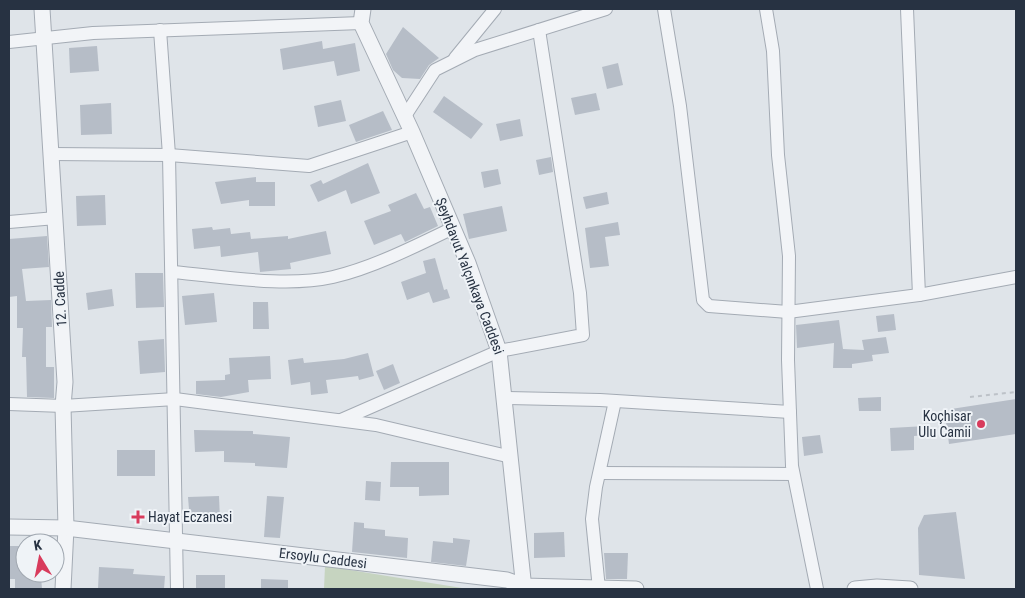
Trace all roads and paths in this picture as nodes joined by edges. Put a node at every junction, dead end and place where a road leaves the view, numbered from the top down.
1 (42, 9) edge
2 (495, 9) edge
3 (606, 9) edge
4 (664, 9) edge
5 (766, 9) edge
6 (908, 9) edge
7 (362, 16) edge
8 (160, 30) junction
9 (539, 30) junction
10 (44, 38) junction
11 (9, 42) edge
12 (452, 62) junction
13 (405, 116) junction
14 (412, 132) junction
15 (52, 154) junction
16 (169, 155) junction
17 (56, 218) junction
18 (9, 222) edge
19 (453, 228) junction
20 (172, 272) junction
21 (1016, 277) edge
22 (919, 295) junction
23 (788, 312) junction
24 (499, 351) junction
25 (1016, 392) edge
26 (970, 397) dead end
27 (505, 398) junction
28 (175, 399) junction
29 (615, 401) junction
30 (9, 404) edge
31 (63, 406) junction
32 (790, 412) junction
33 (341, 420) junction
34 (511, 457) junction
35 (600, 473) junction
36 (793, 474) junction
37 (9, 527) edge
38 (66, 528) junction
39 (178, 541) junction
40 (524, 588) edge
41 (877, 588) edge
42 (63, 589) edge
43 (177, 589) edge
44 (599, 589) edge
45 (636, 589) edge
46 (817, 589) edge
47 (855, 589) edge
48 (910, 589) edge

1 - 10 street, 12. Cadde
2 - 12 street
3 - 9 street
4 - 23 street
5 - 23 street
6 - 22 street
7 - 8 street
7 - 13 street, Şeyhdavut Yalçınkaya Caddesi
8 - 10 street
8 - 16 street
9 - 12 street
9 - 24 street
10 - 11 street
10 - 15 street, 12. Cadde
12 - 13 street
13 - 14 street, Şeyhdavut Yalçınkaya Caddesi
14 - 16 street
14 - 19 street, Şeyhdavut Yalçınkaya Caddesi
15 - 16 street
15 - 17 street, 12. Cadde
16 - 20 street
17 - 18 street
17 - 31 street, 12. Cadde
19 - 20 street
19 - 24 street, Şeyhdavut Yalçınkaya Caddesi
20 - 28 street
21 - 22 street
22 - 23 street
23 - 32 street
24 - 27 street, Şeyhdavut Yalçınkaya Caddesi
24 - 33 street
25 - 26 path
27 - 29 street
27 - 34 street, Şeyhdavut Yalçınkaya Caddesi
28 - 31 street
28 - 33 street
28 - 39 street
29 - 32 street
29 - 35 street
30 - 31 street
31 - 38 street, 12. Cadde
32 - 36 street
33 - 34 street
34 - 40 street, Şeyhdavut Yalçınkaya Caddesi
35 - 36 street
35 - 44 street
36 - 46 street
37 - 38 street, Ersoylu Caddesi
38 - 39 street, Ersoylu Caddesi
38 - 42 street, 12. Cadde
39 - 40 street, Ersoylu Caddesi
39 - 43 street
40 - 44 street, Ersoylu Caddesi
41 - 47 street
41 - 48 street
44 - 45 street, Ersoylu Caddesi

